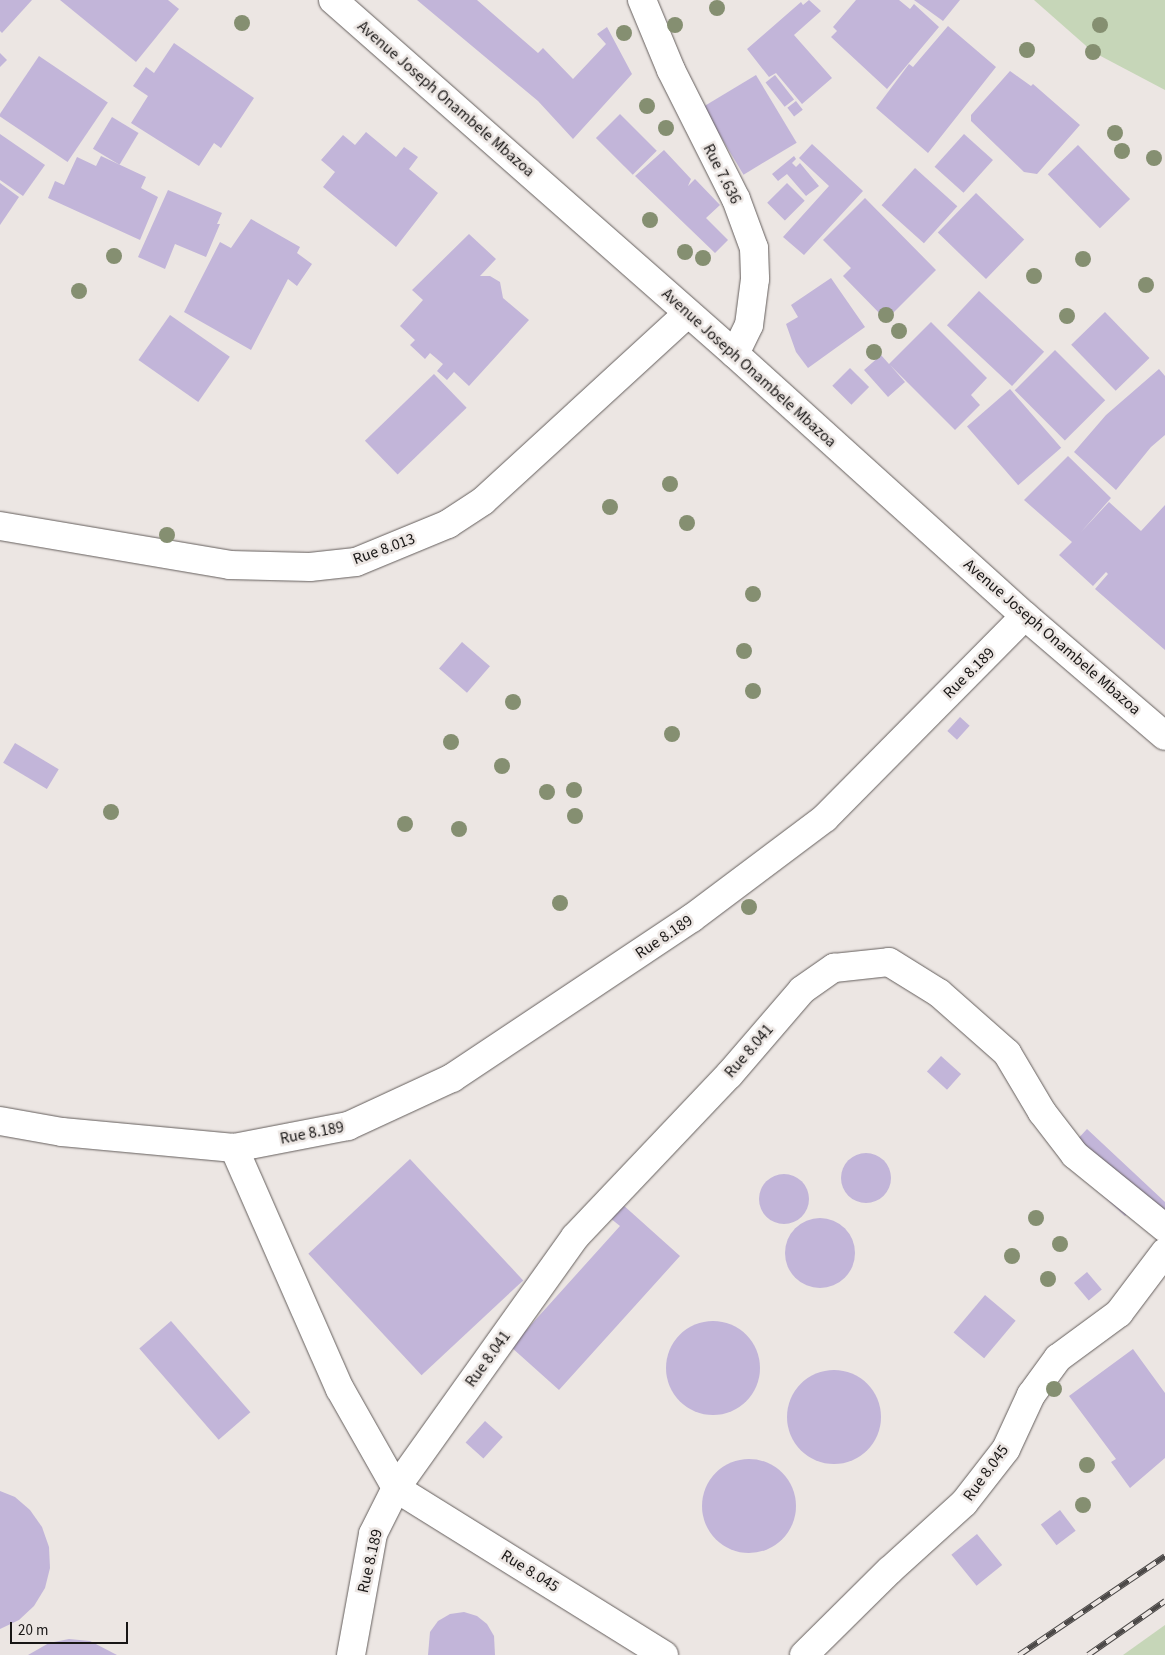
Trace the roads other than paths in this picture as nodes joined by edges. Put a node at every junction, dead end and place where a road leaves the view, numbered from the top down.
1 (333, 0) edge
2 (642, 0) edge
3 (688, 312) junction
4 (735, 354) junction
5 (0, 526) edge
6 (1025, 616) junction
7 (1165, 736) edge
8 (0, 1121) edge
9 (234, 1148) junction
10 (1165, 1228) edge
11 (1165, 1252) edge
12 (396, 1488) junction
13 (351, 1655) edge
14 (664, 1655) edge
15 (804, 1655) edge

1 - 3 street, Avenue Joseph Onambele Mbazoa
2 - 4 street, Rue 7.636
3 - 4 street, Avenue Joseph Onambele Mbazoa
3 - 5 street, Rue 8.013
4 - 6 street, Avenue Joseph Onambele Mbazoa
6 - 7 street, Avenue Joseph Onambele Mbazoa
6 - 9 street, Rue 8.189
8 - 9 street, Rue 8.189
9 - 12 street
10 - 12 street, Rue 8.041
11 - 15 street, Rue 8.045
12 - 13 street, Rue 8.189
12 - 14 street, Rue 8.045

